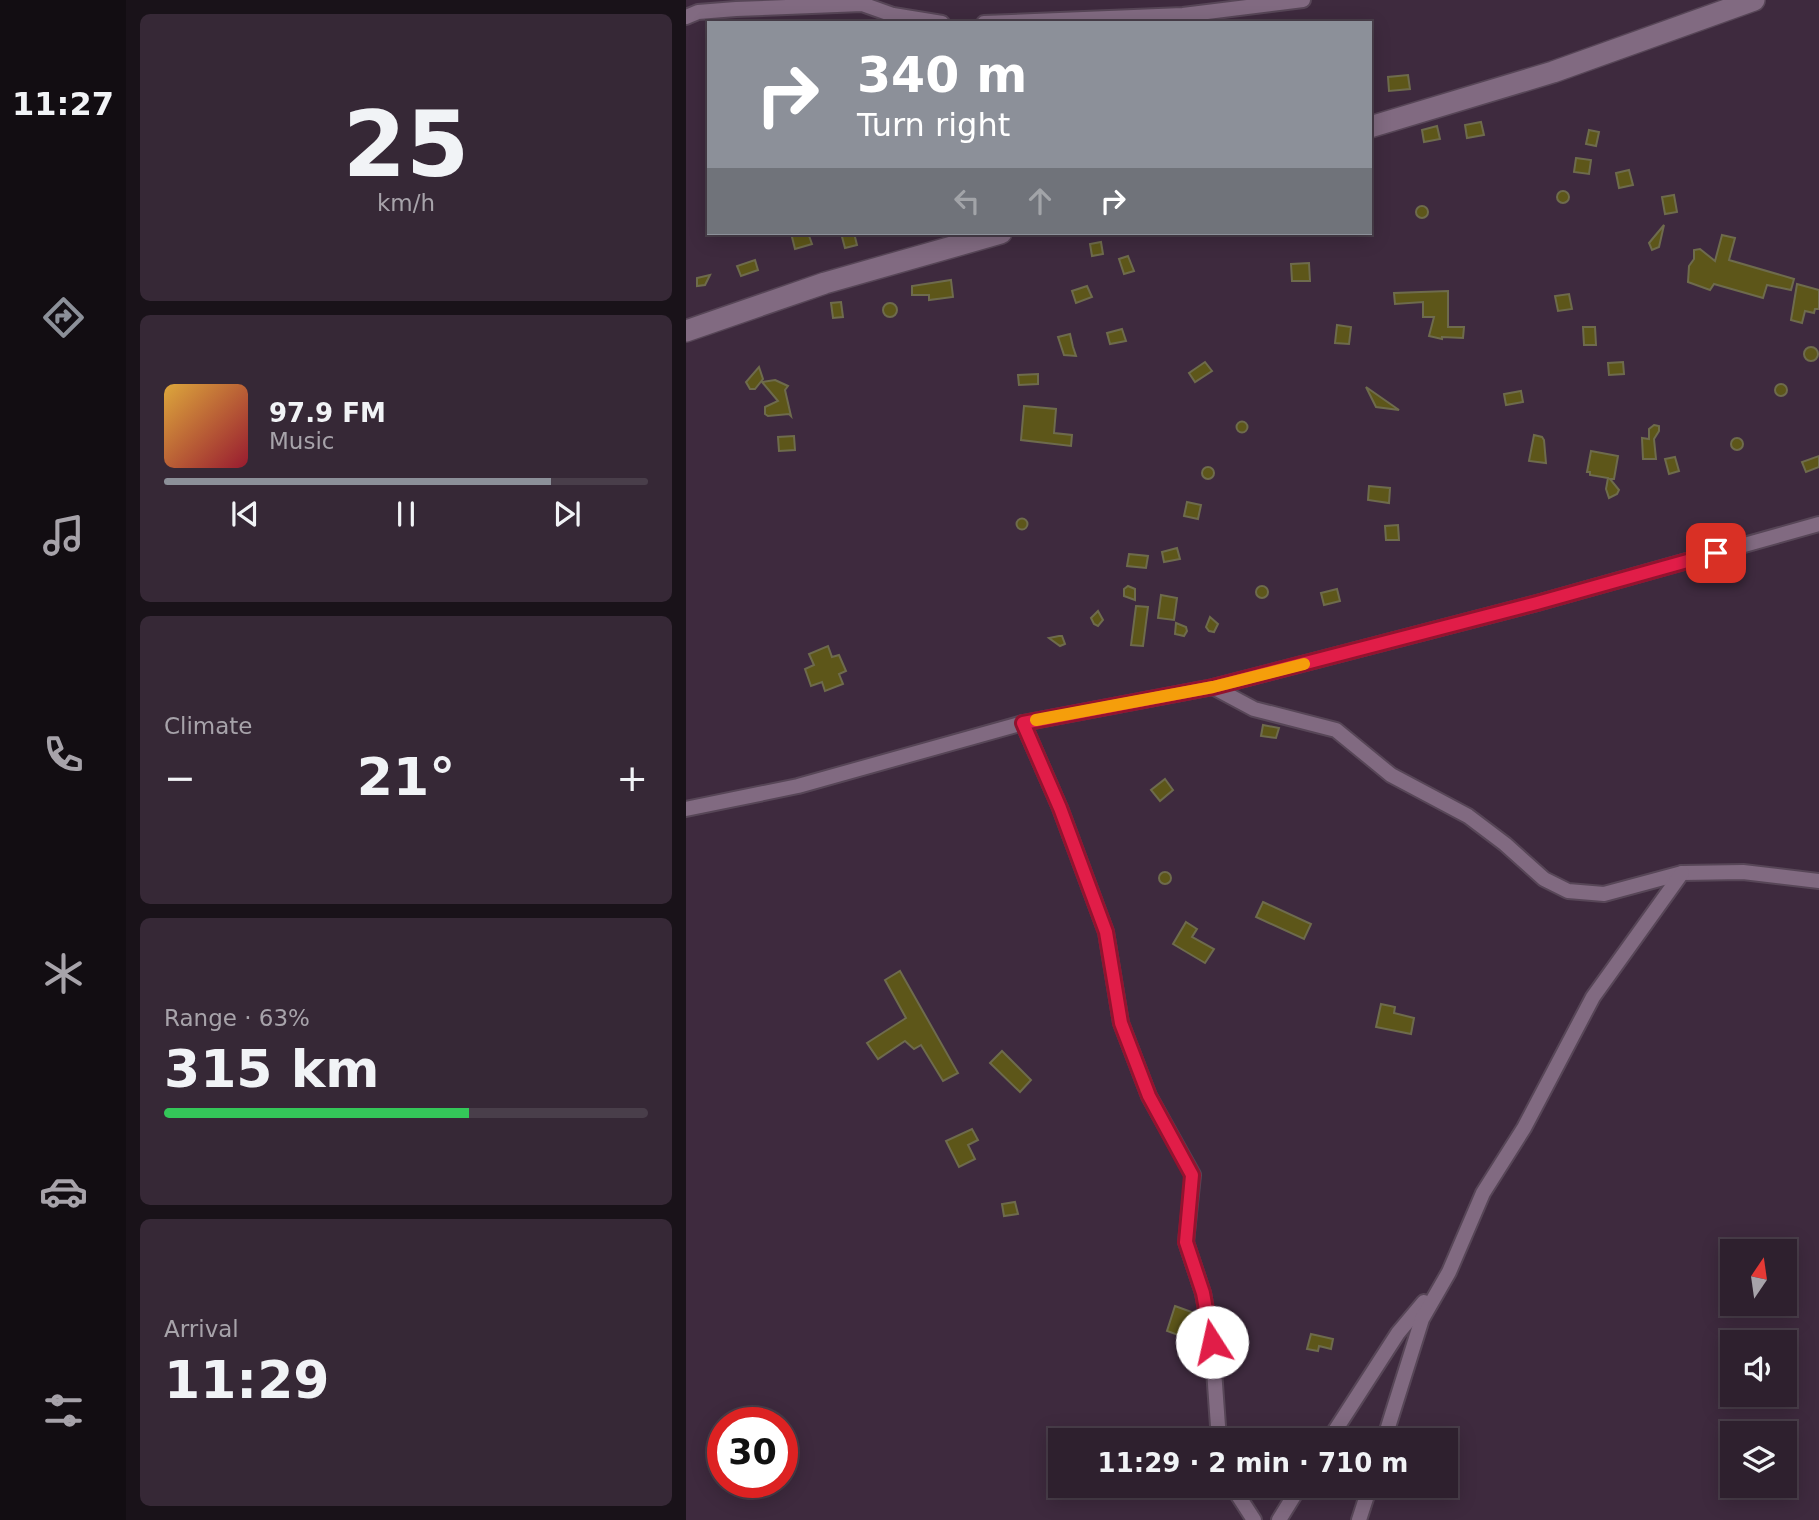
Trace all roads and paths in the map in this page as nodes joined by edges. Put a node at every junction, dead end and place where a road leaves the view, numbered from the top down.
1 (1303, 0) edge
2 (1754, 0) edge
3 (686, 17) edge
4 (930, 21) edge
5 (1034, 21) edge
6 (1372, 126) edge
7 (994, 235) edge
8 (686, 331) edge
9 (1819, 524) edge
10 (1213, 687) junction
11 (1023, 723) junction
12 (686, 809) edge
13 (1682, 873) junction
14 (1819, 881) edge
15 (1449, 1272) junction
16 (1218, 1428) edge
17 (1337, 1428) edge
18 (1388, 1428) edge
19 (1240, 1498) edge
20 (1293, 1498) edge
21 (1366, 1498) edge
22 (1254, 1520) edge
23 (1279, 1520) edge
24 (1359, 1520) edge

1 - 5 street
2 - 6 main road
3 - 4 street
7 - 8 main road
9 - 10 street
10 - 11 street
10 - 13 street
11 - 12 street
11 - 16 street
13 - 14 street
13 - 15 street
15 - 17 street
15 - 18 street
19 - 22 street
20 - 23 street
21 - 24 street

